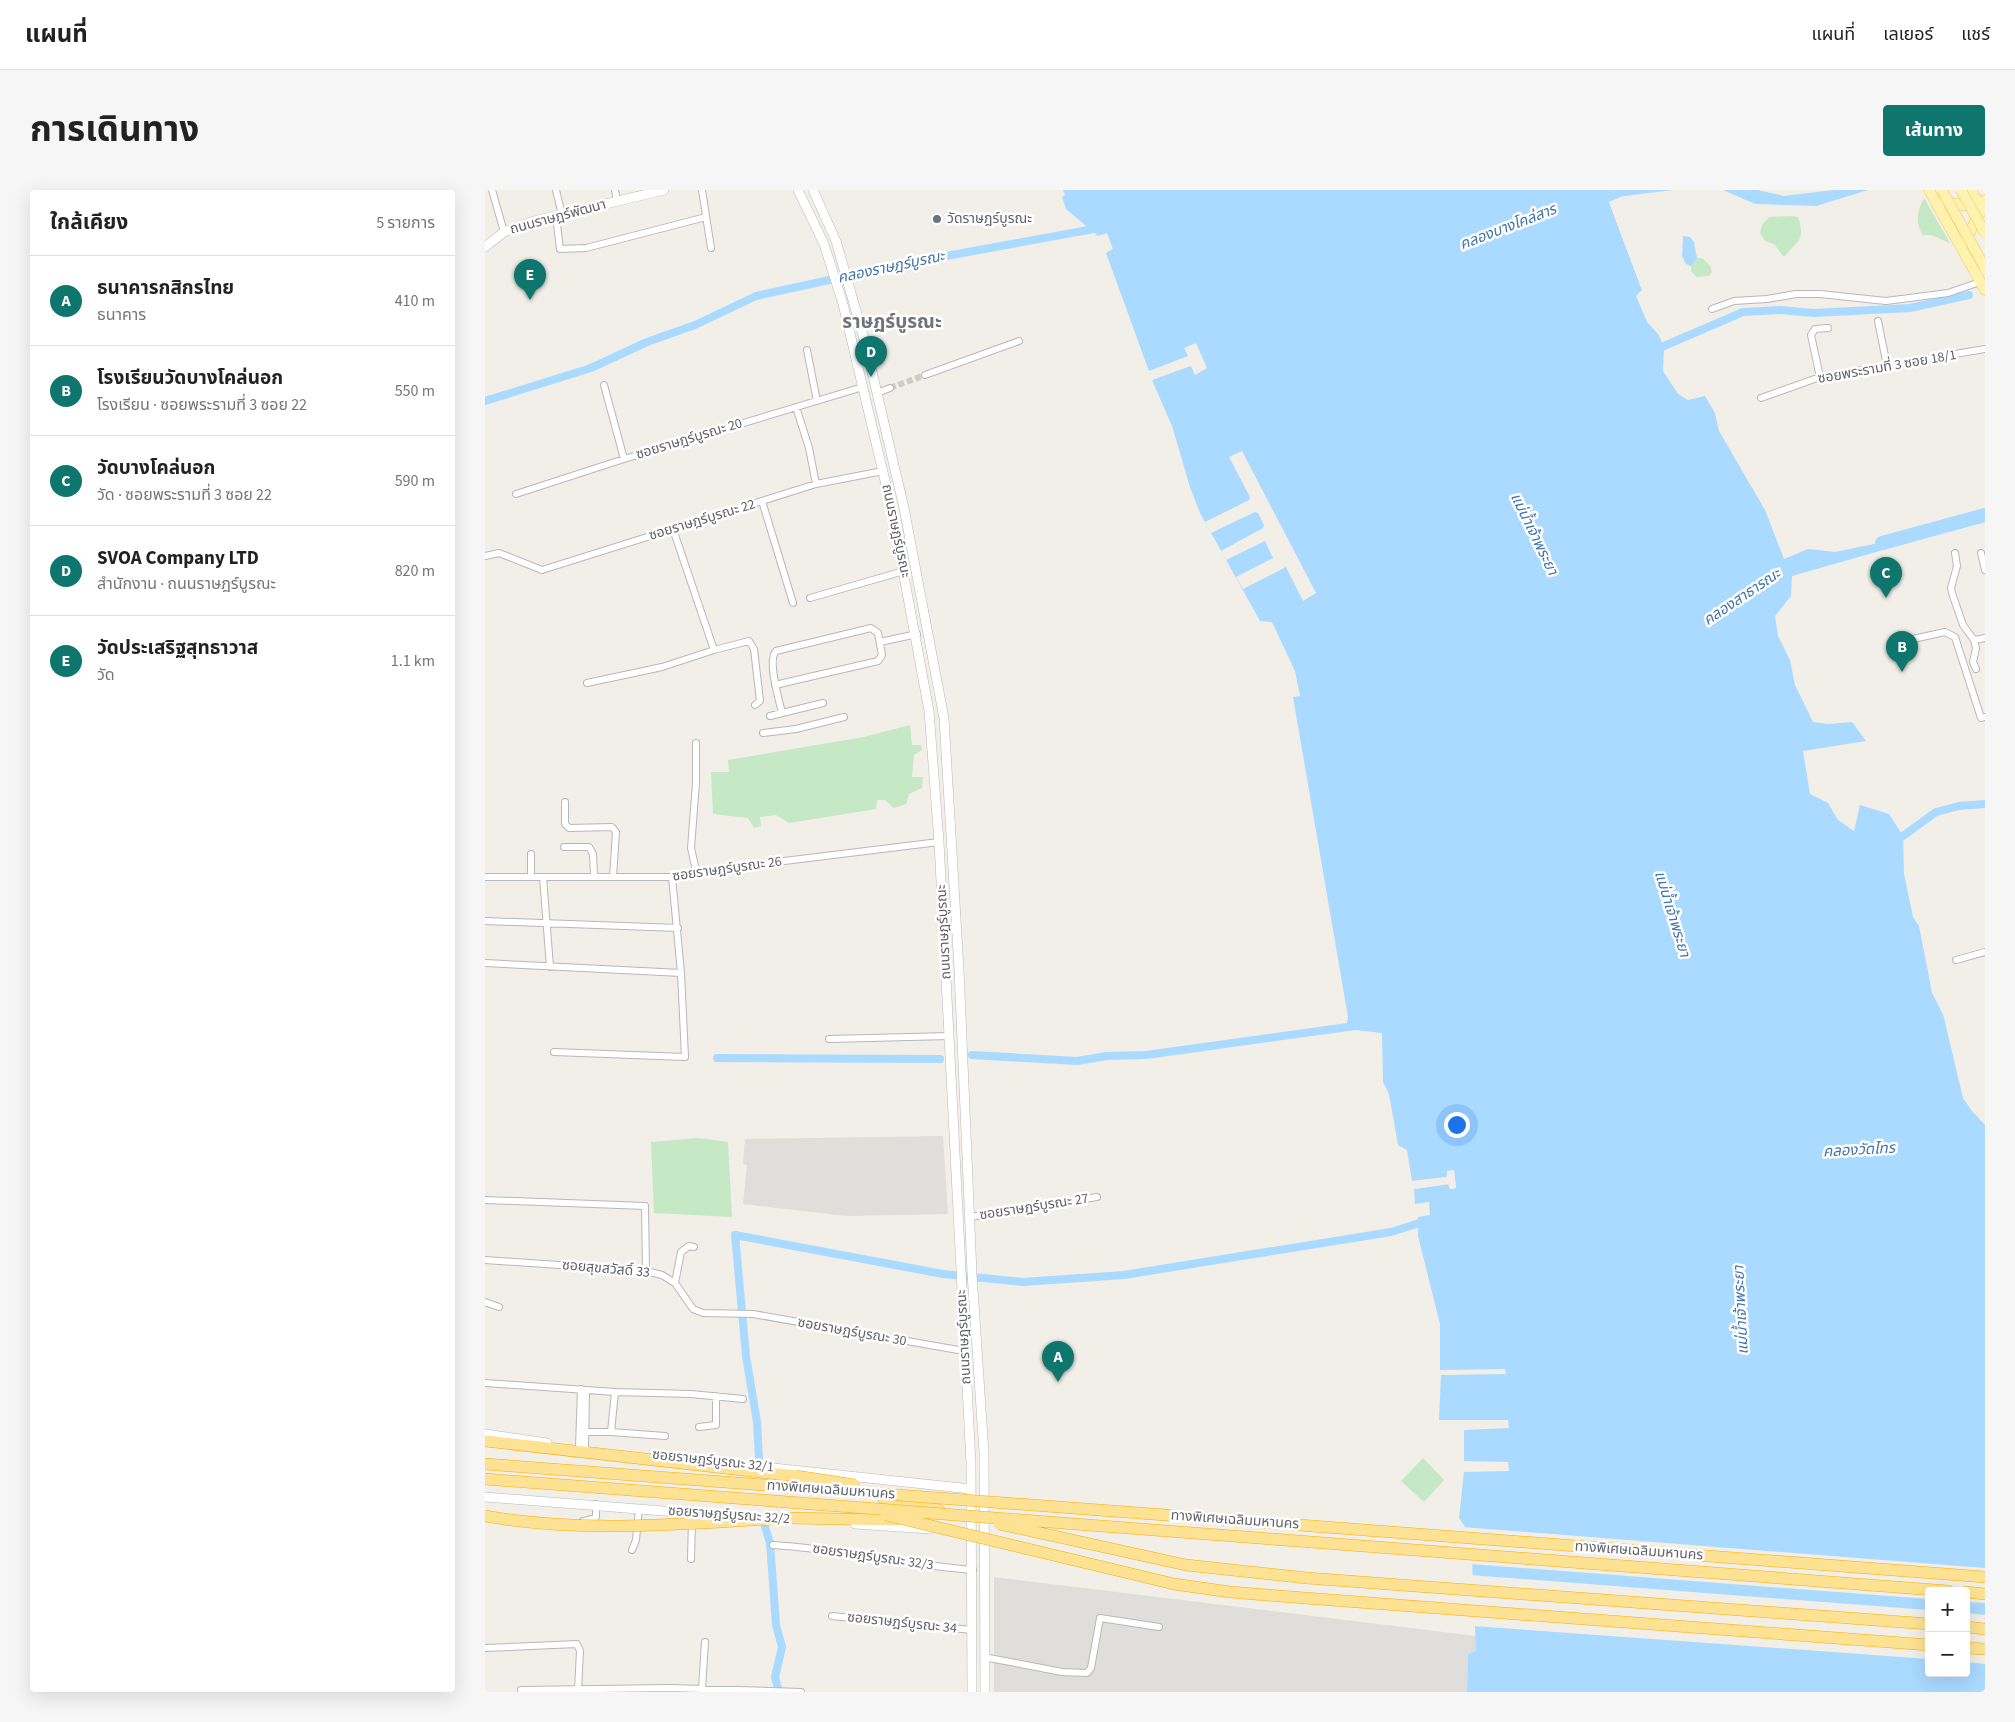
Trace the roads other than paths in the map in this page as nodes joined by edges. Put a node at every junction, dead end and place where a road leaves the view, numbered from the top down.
1 (492, 190) edge
2 (556, 190) edge
3 (615, 190) edge
4 (664, 190) edge
5 (703, 190) edge
6 (798, 190) edge
7 (813, 190) edge
8 (1929, 190) edge
9 (1942, 190) edge
10 (1961, 190) edge
11 (1971, 190) edge
12 (1935, 200) junction
13 (617, 201) junction
14 (1984, 208) edge
15 (559, 215) junction
16 (706, 217) junction
17 (503, 232) junction
18 (1985, 233) edge
19 (485, 247) edge
20 (711, 248) dead end
21 (1963, 249) junction
22 (1985, 268) edge
23 (1983, 286) edge
24 (1712, 309) dead end
25 (1878, 321) dead end
26 (1828, 328) dead end
27 (1019, 341) dead end
28 (1985, 349) edge
29 (807, 350) dead end
30 (1887, 366) junction
31 (925, 376) tunnel mouth
32 (1820, 377) junction
33 (604, 385) dead end
34 (863, 387) junction
35 (890, 388) tunnel mouth
36 (877, 393) junction
37 (1761, 398) dead end
38 (817, 401) junction
39 (796, 407) junction
40 (624, 459) junction
41 (883, 471) junction
42 (816, 484) junction
43 (516, 494) dead end
44 (762, 501) junction
45 (673, 529) junction
46 (1955, 553) dead end
47 (1981, 553) dead end
48 (485, 556) edge
49 (1985, 570) edge
50 (905, 571) junction
51 (810, 598) dead end
52 (793, 603) dead end
53 (917, 634) junction
54 (1985, 638) edge
55 (1913, 639) dead end
56 (1974, 640) junction
57 (881, 642) junction
58 (714, 650) junction
59 (1975, 669) dead end
60 (587, 683) dead end
61 (775, 685) junction
62 (823, 703) dead end
63 (755, 705) dead end
64 (782, 713) junction
65 (770, 716) dead end
66 (1985, 717) edge
67 (844, 718) dead end
68 (763, 733) dead end
69 (696, 744) dead end
70 (565, 802) dead end
71 (939, 842) junction
72 (564, 847) dead end
73 (531, 854) dead end
74 (697, 875) junction
75 (531, 876) junction
76 (594, 876) junction
77 (485, 877) edge
78 (543, 877) junction
79 (613, 877) junction
80 (672, 877) junction
81 (485, 920) edge
82 (545, 923) junction
83 (678, 928) junction
84 (1985, 952) edge
85 (1956, 960) dead end
86 (485, 964) edge
87 (550, 967) junction
88 (681, 973) junction
89 (949, 1036) junction
90 (829, 1039) dead end
91 (554, 1052) dead end
92 (1097, 1197) dead end
93 (485, 1200) edge
94 (970, 1217) junction
95 (694, 1247) dead end
96 (485, 1260) edge
97 (646, 1271) junction
98 (675, 1283) junction
99 (485, 1302) edge
100 (499, 1307) dead end
101 (740, 1313) joint
102 (965, 1351) junction
103 (485, 1383) edge
104 (583, 1390) junction
105 (615, 1392) junction
106 (716, 1396) junction
107 (743, 1399) dead end
108 (699, 1428) dead end
109 (585, 1432) junction
110 (611, 1432) junction
111 (485, 1434) edge
112 (665, 1436) dead end
113 (485, 1441) edge
114 (582, 1448) junction
115 (485, 1464) edge
116 (485, 1479) edge
117 (971, 1489) junction
118 (827, 1490) dead end
119 (485, 1497) edge
120 (597, 1504) junction
121 (825, 1504) dead end
122 (639, 1508) junction
123 (939, 1510) junction
124 (693, 1512) junction
125 (485, 1516) edge
126 (566, 1520) dead end
127 (909, 1521) junction
128 (972, 1532) junction
129 (773, 1545) dead end
130 (632, 1550) dead end
131 (691, 1559) dead end
132 (973, 1570) junction
133 (1985, 1578) edge
134 (1925, 1589) edge
135 (1970, 1592) edge
136 (1985, 1594) edge
137 (832, 1616) dead end
138 (1925, 1624) edge
139 (1159, 1627) dead end
140 (1970, 1627) edge
141 (1985, 1629) edge
142 (973, 1630) junction
143 (705, 1642) dead end
144 (1925, 1645) edge
145 (485, 1648) edge
146 (1970, 1648) edge
147 (1985, 1649) edge
148 (984, 1657) junction
149 (702, 1689) junction
150 (521, 1690) dead end
151 (578, 1690) junction
152 (719, 1691) edge
153 (777, 1691) edge
154 (801, 1692) edge
155 (973, 1692) edge
156 (985, 1692) edge

1 - 17 street
2 - 15 street
3 - 13 street
4 - 13 main road, ถนนราษฎร์พัฒนา
5 - 16 street
6 - 34 main road, ถนนราษฎร์บูรณะ
7 - 36 main road, ถนนราษฎร์บูรณะ
8 - 12 main road
9 - 22 main road, bridge
10 - 18 main road, bridge
11 - 14 main road
12 - 14 main road
12 - 21 main road
13 - 15 main road, ถนนราษฎร์พัฒนา
14 - 21 main road
15 - 16 street
15 - 17 main road, ถนนราษฎร์พัฒนา
16 - 20 street
17 - 19 main road, ถนนราษฎร์พัฒนา
21 - 23 main road
23 - 24 street
25 - 30 street
26 - 32 street
27 - 31 street
28 - 30 street, ซอยพระรามที่ 3 ซอย 18/1
29 - 38 street
30 - 32 street, ซอยพระรามที่ 3 ซอย 18/1
32 - 37 street, ซอยพระรามที่ 3 ซอย 18/1
33 - 40 street
34 - 38 street, ซอยราษฎร์บูรณะ 20
34 - 41 main road, ถนนราษฎร์บูรณะ
35 - 36 street
36 - 94 main road, ถนนราษฎร์บูรณะ
38 - 39 street, ซอยราษฎร์บูรณะ 20
39 - 40 street, ซอยราษฎร์บูรณะ 20
39 - 42 street
40 - 43 street, ซอยราษฎร์บูรณะ 20
41 - 42 street, ซอยราษฎร์บูรณะ 22
41 - 50 main road, ถนนราษฎร์บูรณะ
42 - 44 street, ซอยราษฎร์บูรณะ 22
44 - 45 street, ซอยราษฎร์บูรณะ 22
44 - 52 street
45 - 48 street, ซอยราษฎร์บูรณะ 22
45 - 58 street
46 - 56 street
47 - 49 street
50 - 51 street
50 - 53 main road, ถนนราษฎร์บูรณะ
53 - 57 street
53 - 71 main road, ถนนราษฎร์บูรณะ
54 - 56 street
55 - 66 street
56 - 59 street
57 - 61 street
57 - 61 street
58 - 60 street
58 - 63 street
61 - 64 street
62 - 64 street
64 - 65 street
67 - 68 street
69 - 74 street
70 - 79 street
71 - 74 street, ซอยราษฎร์บูรณะ 26
71 - 89 main road, ถนนราษฎร์บูรณะ
72 - 76 street
73 - 75 street
74 - 80 street, ซอยราษฎร์บูรณะ 26
75 - 77 street, ซอยราษฎร์บูรณะ 26
75 - 78 street, ซอยราษฎร์บูรณะ 26
76 - 78 street, ซอยราษฎร์บูรณะ 26
76 - 79 street, ซอยราษฎร์บูรณะ 26
78 - 82 street
79 - 80 street, ซอยราษฎร์บูรณะ 26
80 - 83 street
81 - 82 street
82 - 83 street
82 - 87 street
83 - 88 street
84 - 85 street
86 - 87 street
87 - 88 street
88 - 91 street
89 - 90 street
89 - 102 main road, ถนนราษฎร์บูรณะ
92 - 94 street, ซอยราษฎร์บูรณะ 27
93 - 97 street
94 - 148 main road, ถนนราษฎร์บูรณะ
95 - 98 street
96 - 97 street, ซอยสุขสวัสดิ์ 33
97 - 98 street, ซอยสุขสวัสดิ์ 33
98 - 101 street, ซอยสุขสวัสดิ์ 33
99 - 100 street
101 - 102 street, ซอยราษฎร์บูรณะ 30
102 - 117 main road, ถนนราษฎร์บูรณะ
103 - 104 street
104 - 105 street
104 - 109 street
104 - 114 street
105 - 106 street
105 - 110 street
106 - 107 street
106 - 108 street
109 - 110 street
109 - 114 street
110 - 112 street
111 - 114 main road, ซอยราษฎร์บูรณะ 32/1
113 - 123 highway, bridge
114 - 117 main road, ซอยราษฎร์บูรณะ 32/1
115 - 133 highway, ทางพิเศษเฉลิมมหานคร, bridge
116 - 134 highway, ทางพิเศษเฉลิมมหานคร, bridge
117 - 128 main road, ถนนราษฎร์บูรณะ
118 - 123 highway, bridge
119 - 120 main road, ซอยราษฎร์บูรณะ 32/2
120 - 122 main road, ซอยราษฎร์บูรณะ 32/2
120 - 126 street
121 - 127 highway, bridge
122 - 124 main road, ซอยราษฎร์บูรณะ 32/2
122 - 130 street
123 - 138 highway, bridge
124 - 128 main road, ซอยราษฎร์บูรณะ 32/2
124 - 131 street
125 - 127 highway, bridge
127 - 144 highway, bridge
128 - 132 main road, ถนนราษฎร์บูรณะ
129 - 132 street, ซอยราษฎร์บูรณะ 32/3
132 - 142 main road, ถนนราษฎร์บูรณะ
135 - 136 highway
137 - 142 street, ซอยราษฎร์บูรณะ 34
139 - 148 street
140 - 141 highway
142 - 155 main road, ถนนราษฎร์บูรณะ
143 - 149 street
145 - 151 street
146 - 147 highway
148 - 156 main road, ถนนราษฎร์บูรณะ
149 - 151 street
149 - 152 street
150 - 151 street
152 - 153 street
153 - 154 street

